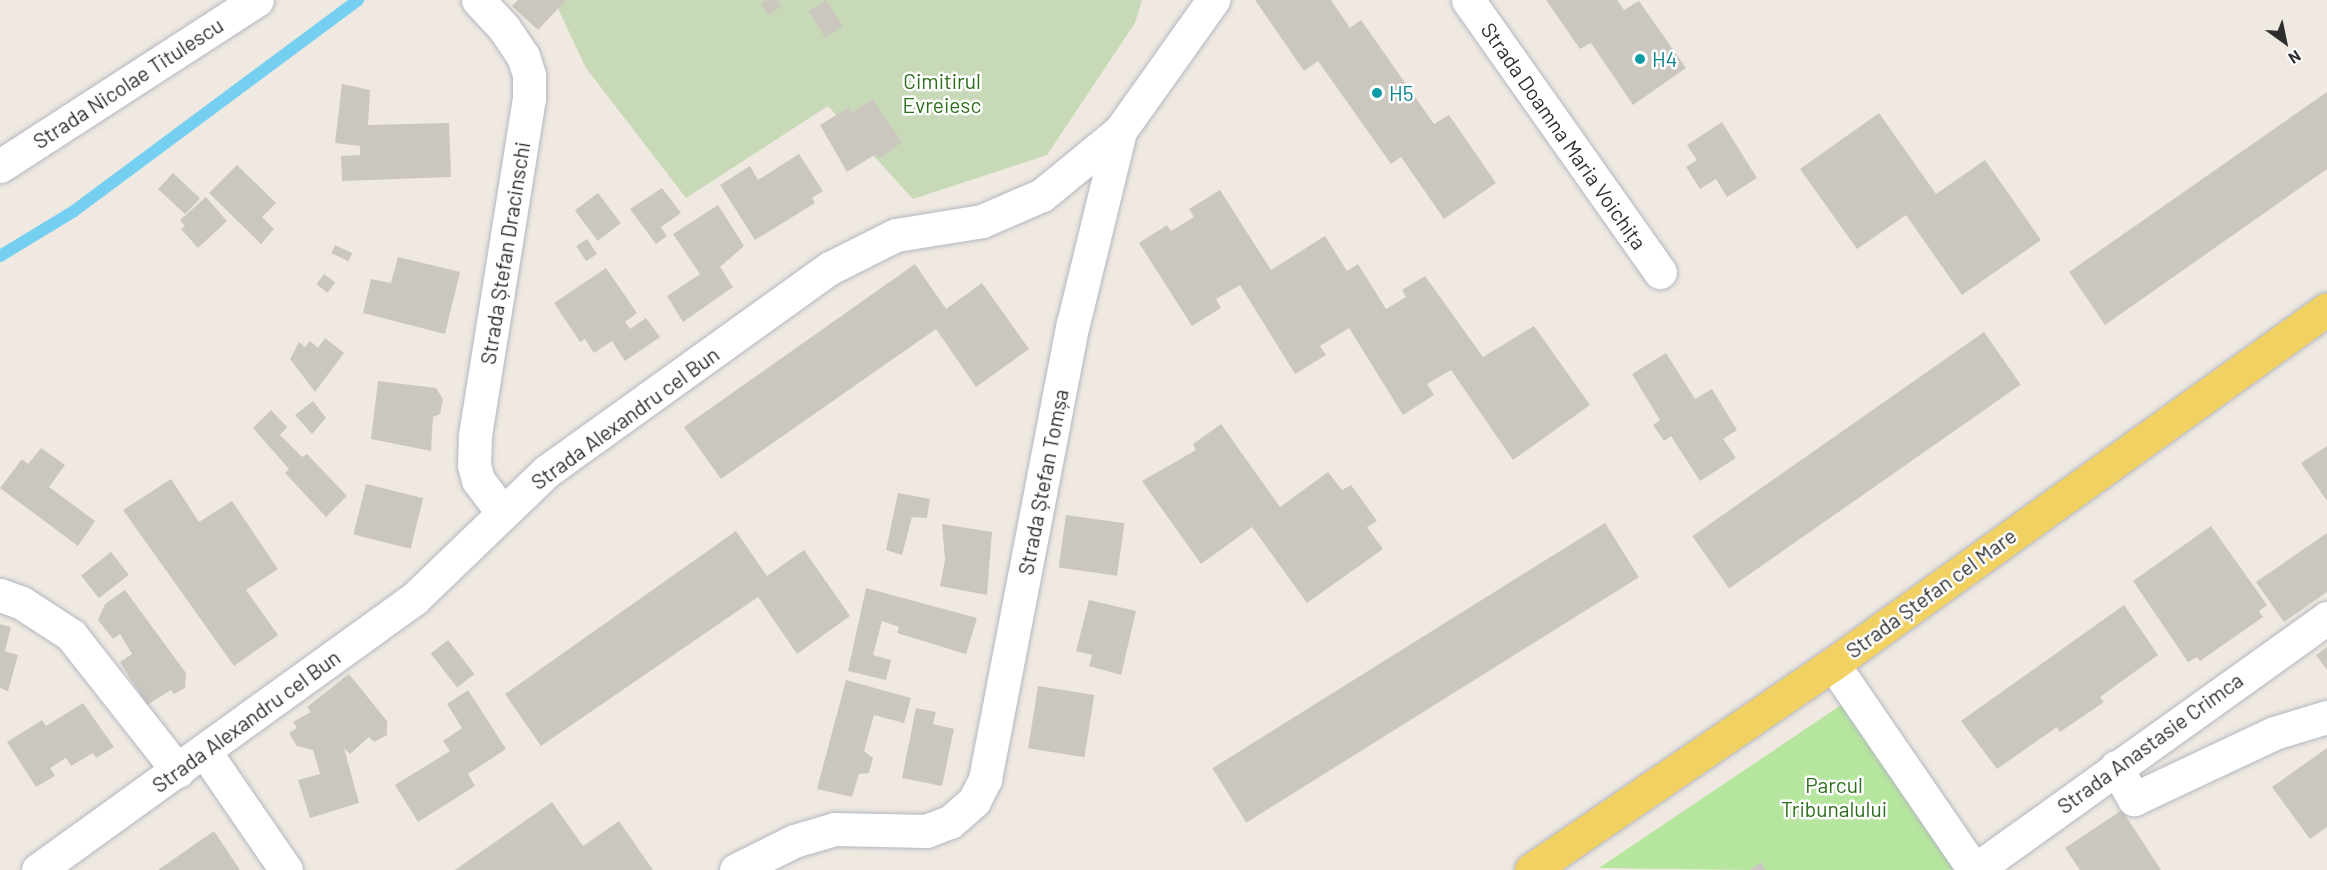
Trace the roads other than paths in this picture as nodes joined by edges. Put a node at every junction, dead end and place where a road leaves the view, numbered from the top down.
1 (257, 0) edge
2 (478, 0) edge
3 (1468, 0) edge
4 (1205, 6) edge
5 (1120, 131) junction
6 (0, 166) edge
7 (1660, 272) dead end
8 (2327, 309) edge
9 (503, 513) junction
10 (0, 595) edge
11 (2327, 618) edge
12 (1833, 664) junction
13 (2327, 717) edge
14 (205, 752) junction
15 (2116, 767) junction
16 (178, 771) junction
17 (38, 870) edge
18 (286, 870) edge
19 (736, 870) edge
20 (1531, 870) edge
21 (1974, 870) edge

1 - 6 street, Strada Nicolae Titulescu
2 - 9 street, Strada Ștefan Dracinschi
3 - 7 street, Strada Doamna Maria Voichița
4 - 5 street, Strada Alexandru cel Bun
5 - 9 street, Strada Alexandru cel Bun
5 - 19 street, Strada Ștefan Tomșa
8 - 12 main road, Strada Ștefan cel Mare
9 - 14 street, Strada Alexandru cel Bun
10 - 16 street
11 - 15 street, Strada Anastasie Crimca
12 - 20 main road, Strada Ștefan cel Mare
12 - 21 street, Strada Anastasie Crimca
13 - 15 street
14 - 16 street, Strada Alexandru cel Bun
14 - 18 street
15 - 21 street, Strada Anastasie Crimca
16 - 17 street, Strada Alexandru cel Bun

